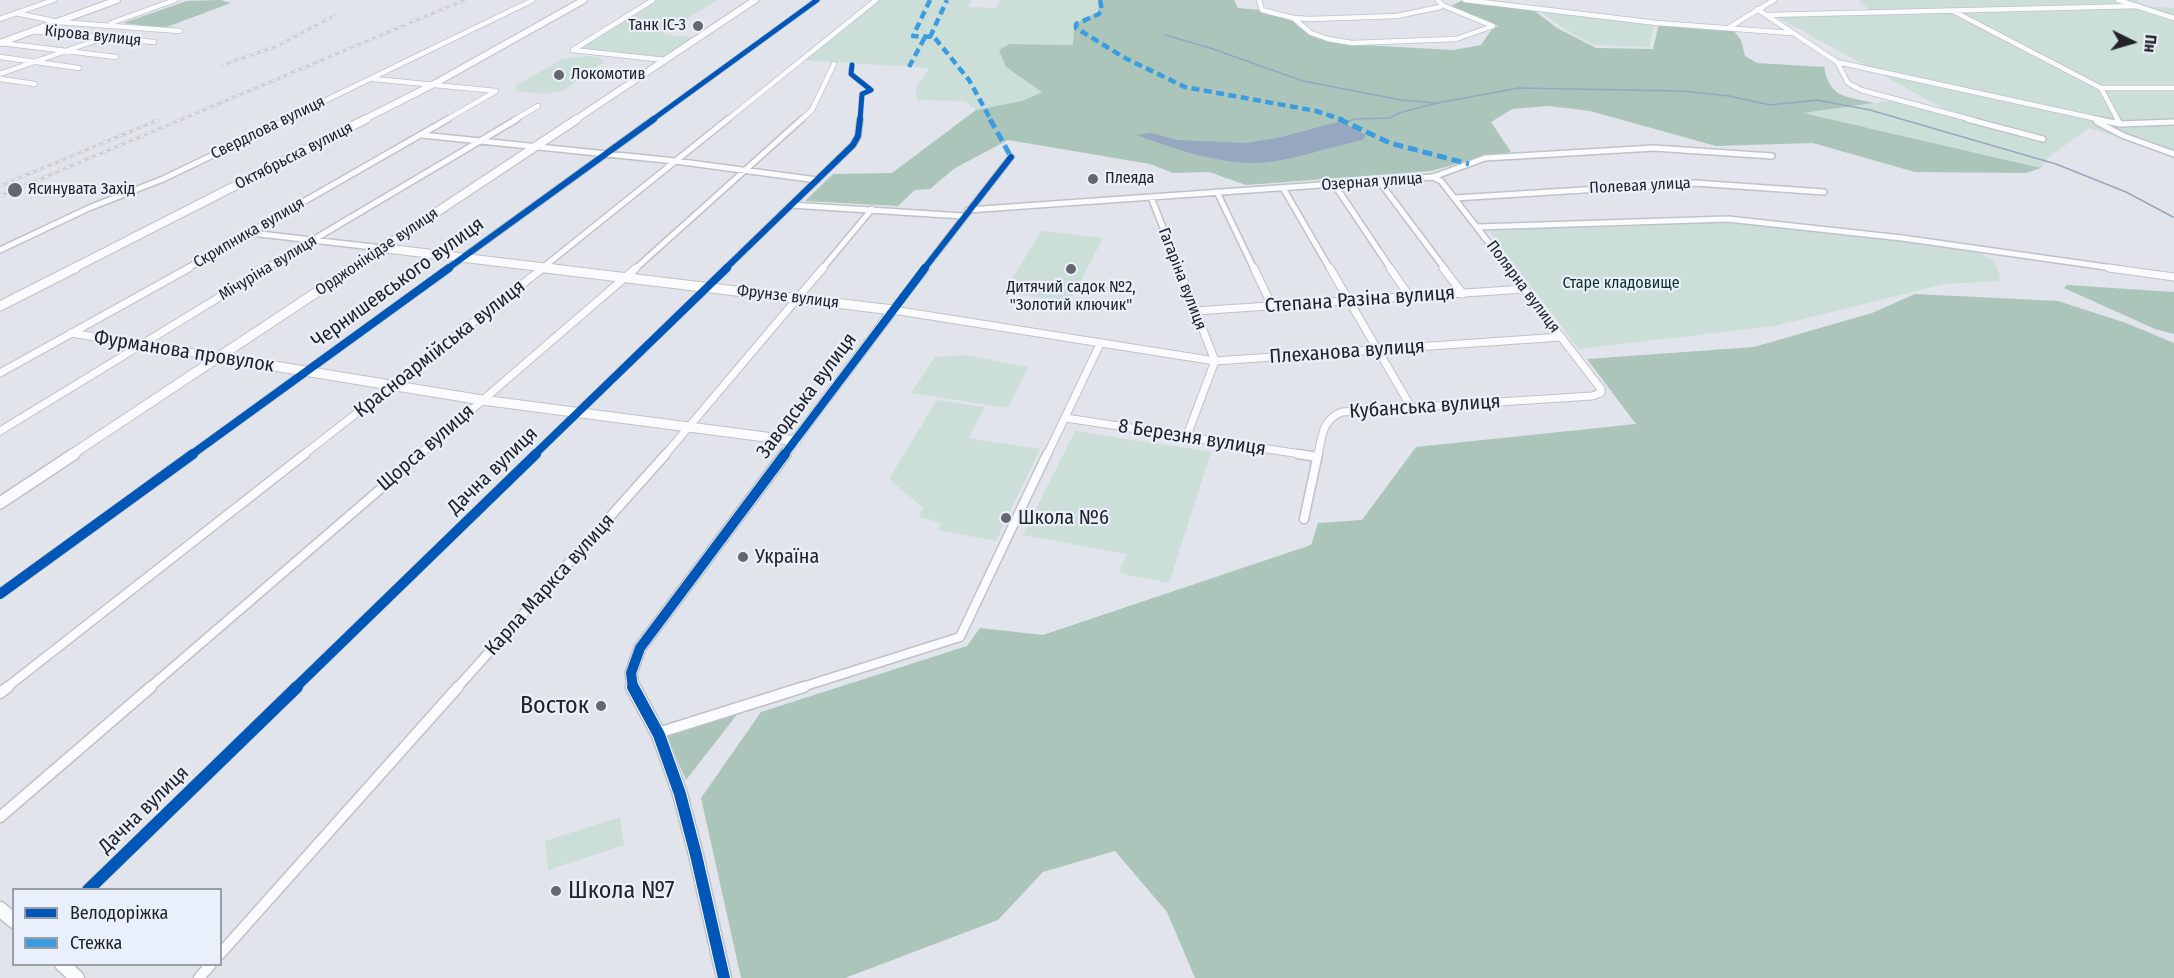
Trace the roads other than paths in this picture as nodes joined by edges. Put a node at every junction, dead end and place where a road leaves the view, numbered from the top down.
1 (54, 0) edge
2 (117, 0) edge
3 (175, 0) edge
4 (534, 0) edge
5 (584, 0) edge
6 (653, 0) edge
7 (755, 0) edge
8 (817, 0) edge
9 (876, 0) edge
10 (1259, 0) edge
11 (1438, 0) edge
12 (1465, 0) edge
13 (1773, 0) edge
14 (2118, 0) edge
15 (1442, 5) junction
16 (2139, 6) junction
17 (1757, 9) junction
18 (1952, 10) junction
19 (16, 13) junction
20 (1766, 15) junction
21 (1293, 18) junction
22 (2174, 18) edge
23 (0, 19) edge
24 (58, 22) junction
25 (106, 25) junction
26 (1728, 28) junction
27 (32, 30) junction
28 (180, 31) dead end
29 (1791, 33) junction
30 (104, 38) junction
31 (154, 42) dead end
32 (0, 43) edge
33 (66, 51) junction
34 (0, 57) edge
35 (116, 57) dead end
36 (665, 60) junction
37 (34, 62) junction
38 (1837, 62) junction
39 (834, 64) dead end
40 (852, 65) dead end
41 (79, 68) dead end
42 (0, 74) edge
43 (0, 79) edge
44 (372, 79) junction
45 (35, 84) dead end
46 (434, 84) junction
47 (2101, 88) junction
48 (2174, 88) edge
49 (538, 106) dead end
50 (2085, 116) junction
51 (2174, 122) edge
52 (2120, 124) junction
53 (422, 135) junction
54 (2043, 139) dead end
55 (482, 140) junction
56 (536, 146) junction
57 (606, 154) junction
58 (2174, 154) edge
59 (1772, 156) dead end
60 (1011, 157) dead end
61 (675, 161) junction
62 (744, 171) junction
63 (1433, 177) junction
64 (817, 180) junction
65 (1379, 181) junction
66 (1334, 184) junction
67 (1283, 188) junction
68 (1216, 192) junction
69 (1824, 192) dead end
70 (1151, 196) junction
71 (1455, 198) junction
72 (792, 205) junction
73 (872, 209) junction
74 (968, 210) junction
75 (963, 216) junction
76 (1478, 227) junction
77 (251, 233) junction
78 (313, 241) junction
79 (382, 248) junction
80 (0, 250) edge
81 (463, 258) junction
82 (544, 267) junction
83 (626, 277) junction
84 (2174, 277) edge
85 (708, 287) junction
86 (1525, 289) junction
87 (1463, 294) junction
88 (798, 297) junction
89 (1410, 297) junction
90 (1349, 301) junction
91 (0, 306) edge
92 (1272, 306) junction
93 (893, 310) junction
94 (1194, 311) junction
95 (71, 333) junction
96 (1561, 337) junction
97 (139, 344) junction
98 (1100, 344) junction
99 (1378, 351) junction
100 (219, 357) junction
101 (1215, 361) junction
102 (307, 372) junction
103 (0, 373) edge
104 (393, 386) junction
105 (1592, 396) joint
106 (482, 399) junction
107 (1412, 407) junction
108 (581, 412) junction
109 (1066, 418) junction
110 (691, 426) junction
111 (0, 431) edge
112 (1186, 438) junction
113 (796, 441) junction
114 (1317, 457) junction
115 (0, 503) edge
116 (1304, 519) dead end
117 (0, 594) edge
118 (0, 693) edge
119 (658, 733) junction
120 (0, 817) edge
121 (90, 888) edge
122 (0, 909) edge
123 (12, 919) edge
124 (222, 952) edge
125 (64, 966) edge
126 (209, 966) edge
127 (77, 978) edge
128 (199, 978) edge
129 (724, 978) edge

1 - 19 street
2 - 24 main road
3 - 25 street
4 - 44 street, Свердлова вулиця
5 - 46 main road, Октябрьска вулиця
6 - 36 street
7 - 36 main road, Орджонікідзе вулиця
8 - 57 street, Чернишевського вулиця
9 - 61 street, Красноармійська вулиця
10 - 21 street
11 - 15 street
12 - 26 street
13 - 17 street
14 - 16 street
15 - 21 street
15 - 21 street
16 - 18 street
16 - 22 street
17 - 20 street
17 - 26 street
18 - 20 street
18 - 47 street
19 - 23 street
19 - 24 street
20 - 29 street
24 - 25 street
24 - 27 main road
25 - 28 street
26 - 29 street
27 - 30 street, Кірова вулиця
27 - 32 main road
29 - 38 street
30 - 31 street, Кірова вулиця
30 - 33 street
32 - 33 street
33 - 35 street
33 - 37 street
34 - 37 street
36 - 56 main road, Орджонікідзе вулиця
37 - 41 street
37 - 42 street
38 - 50 street
38 - 54 street
39 - 62 street, Щорса вулиця
40 - 64 street, Дачна вулиця
43 - 45 street
44 - 46 street
44 - 80 street, Свердлова вулиця
46 - 53 street, Скрипника вулиця
46 - 91 main road, Октябрьска вулиця
47 - 48 street
47 - 52 street
49 - 55 street, Мічуріна вулиця
50 - 52 street
50 - 58 street
51 - 52 street
53 - 55 street
53 - 77 street, Скрипника вулиця
55 - 56 street
55 - 78 street, Мічуріна вулиця
56 - 57 street
56 - 79 main road, Орджонікідзе вулиця
57 - 61 street
57 - 81 street, Чернишевського вулиця
59 - 63 street, Озерная улица
60 - 74 street, Заводська вулиця
61 - 62 street
61 - 82 street, Красноармійська вулиця
62 - 64 street
62 - 83 street, Щорса вулиця
63 - 65 street, Озерная улица
63 - 71 street, Полярна вулиця
64 - 72 street, Дачна вулиця
65 - 66 street, Озерная улица
65 - 87 street
66 - 67 street, Озерная улица
66 - 89 street
67 - 68 street, Озерная улица
67 - 90 street
68 - 70 street, Озерная улица
68 - 92 street
69 - 71 street, Полевая улица
70 - 74 street, Озерная улица
70 - 94 street, Гагаріна вулиця
71 - 76 street, Полярна вулиця
72 - 73 street
72 - 85 street, Дачна вулиця
73 - 75 street
73 - 88 street, Карла Маркса вулиця
74 - 75 street, Заводська вулиця
75 - 93 street, Заводська вулиця
76 - 84 street
76 - 86 street, Полярна вулиця
77 - 78 street, Фрунзе вулиця
77 - 95 street, Скрипника вулиця
78 - 79 street, Фрунзе вулиця
78 - 97 street, Мічуріна вулиця
79 - 81 main road, Фрунзе вулиця
79 - 100 main road, Орджонікідзе вулиця
81 - 82 main road, Фрунзе вулиця
81 - 102 street, Чернишевського вулиця
82 - 83 main road, Фрунзе вулиця
82 - 104 street, Красноармійська вулиця
83 - 85 main road, Фрунзе вулиця
83 - 106 street, Щорса вулиця
85 - 88 main road, Фрунзе вулиця
85 - 108 street, Дачна вулиця
86 - 87 street, Степана Разіна вулиця
86 - 96 street, Полярна вулиця
87 - 89 street, Степана Разіна вулиця
88 - 93 main road, Фрунзе вулиця
88 - 110 street, Карла Маркса вулиця
89 - 90 street, Степана Разіна вулиця
90 - 92 street, Степана Разіна вулиця
90 - 99 street
92 - 94 street, Степана Разіна вулиця
93 - 98 street, Фрунзе вулиця
93 - 113 main road, Заводська вулиця
94 - 101 street, Гагаріна вулиця
95 - 97 street, Фурманова провулок
95 - 103 street, Скрипника вулиця
96 - 99 street, Плеханова вулиця
96 - 105 street, Полярна вулиця
97 - 100 street, Фурманова провулок
97 - 111 street, Мічуріна вулиця
98 - 101 street, Фрунзе вулиця
98 - 109 street
99 - 101 street, Плеханова вулиця
99 - 107 street
100 - 102 main road, Фурманова провулок
100 - 115 main road, Орджонікідзе вулиця
101 - 112 street
102 - 104 main road, Фурманова провулок
102 - 117 street, Чернишевського вулиця
104 - 106 main road, Фурманова провулок
104 - 118 street, Красноармійська вулиця
105 - 107 street, Кубанська вулиця
106 - 108 main road, Фурманова провулок
106 - 120 street, Щорса вулиця
107 - 114 street, Кубанська вулиця
108 - 110 main road, Фурманова провулок
108 - 121 street, Дачна вулиця
109 - 112 street, 8 Березня вулиця
109 - 119 street
110 - 113 main road, Фурманова провулок
110 - 124 street, Карла Маркса вулиця
112 - 114 street, 8 Березня вулиця
113 - 119 main road, Заводська вулиця
114 - 116 street, Кубанська вулиця
119 - 129 main road
122 - 123 main road
125 - 127 main road
126 - 128 street

